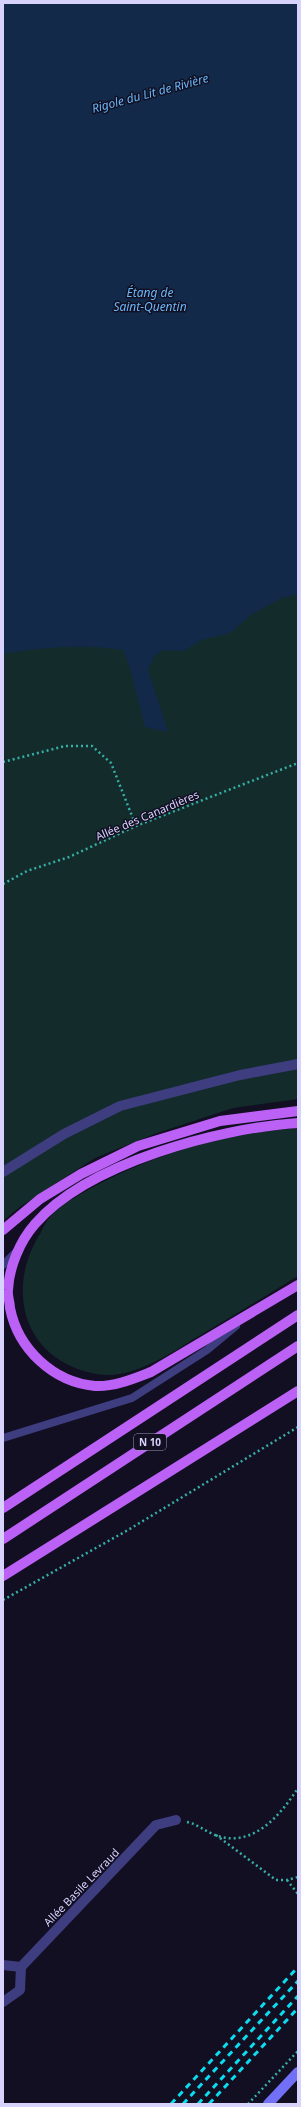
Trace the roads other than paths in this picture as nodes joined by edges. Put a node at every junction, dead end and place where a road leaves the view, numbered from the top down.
1 (298, 1064) edge
2 (298, 1111) edge
3 (298, 1123) edge
4 (3, 1172) edge
5 (3, 1230) edge
6 (18, 1250) junction
7 (3, 1265) edge
8 (298, 1285) edge
9 (252, 1312) junction
10 (298, 1315) edge
11 (298, 1346) edge
12 (298, 1391) edge
13 (3, 1438) edge
14 (3, 1508) edge
15 (3, 1539) edge
16 (3, 1576) edge
17 (176, 1820) road end
18 (3, 1965) edge
19 (20, 1967) junction
20 (3, 2002) edge
21 (298, 2072) edge
22 (268, 2104) edge

1 - 4 street
2 - 5 main road
3 - 6 main road
6 - 7 lane
6 - 9 main road
8 - 9 main road
9 - 13 lane
10 - 14 main road, N 10
11 - 15 main road, N 10
12 - 16 main road
17 - 19 street, Allée Basile Levraud
18 - 19 street
19 - 20 street
21 - 22 main road

